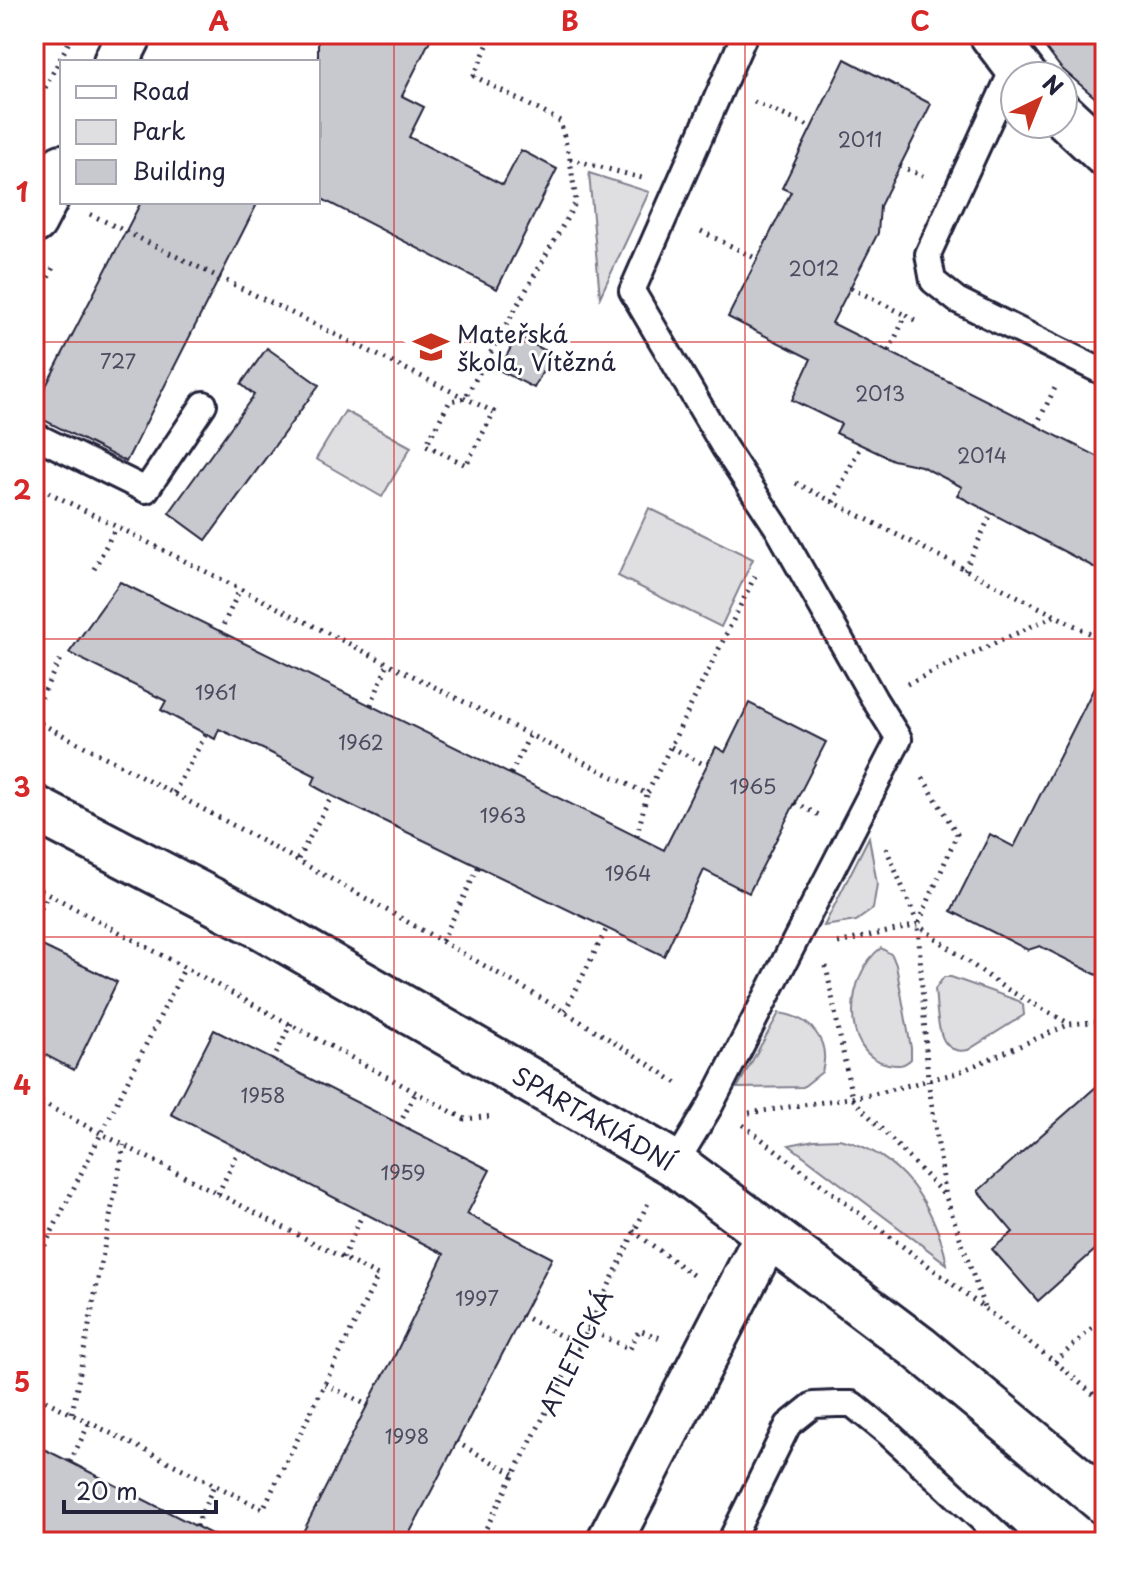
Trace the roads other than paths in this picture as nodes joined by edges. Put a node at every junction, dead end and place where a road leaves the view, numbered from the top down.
1 (130, 34) edge
2 (745, 34) edge
3 (1010, 59) edge
4 (117, 60) edge
5 (1079, 130) edge
6 (1105, 154) edge
7 (60, 171) edge
8 (34, 221) edge
9 (1105, 373) edge
10 (204, 404) dead end
11 (34, 435) edge
12 (34, 808) edge
13 (675, 1164) junction
14 (768, 1234) junction
15 (1102, 1493) edge
16 (609, 1542) edge
17 (730, 1542) edge
18 (1006, 1542) edge

1 - 4 street
2 - 13 lane
3 - 9 lane
5 - 6 street
7 - 8 street
10 - 11 lane
12 - 13 street, SPARTAKIÁDNÍ
13 - 14 street, SPARTAKIÁDNÍ
14 - 15 street, SPARTAKIÁDNÍ
14 - 16 street
17 - 18 lane

